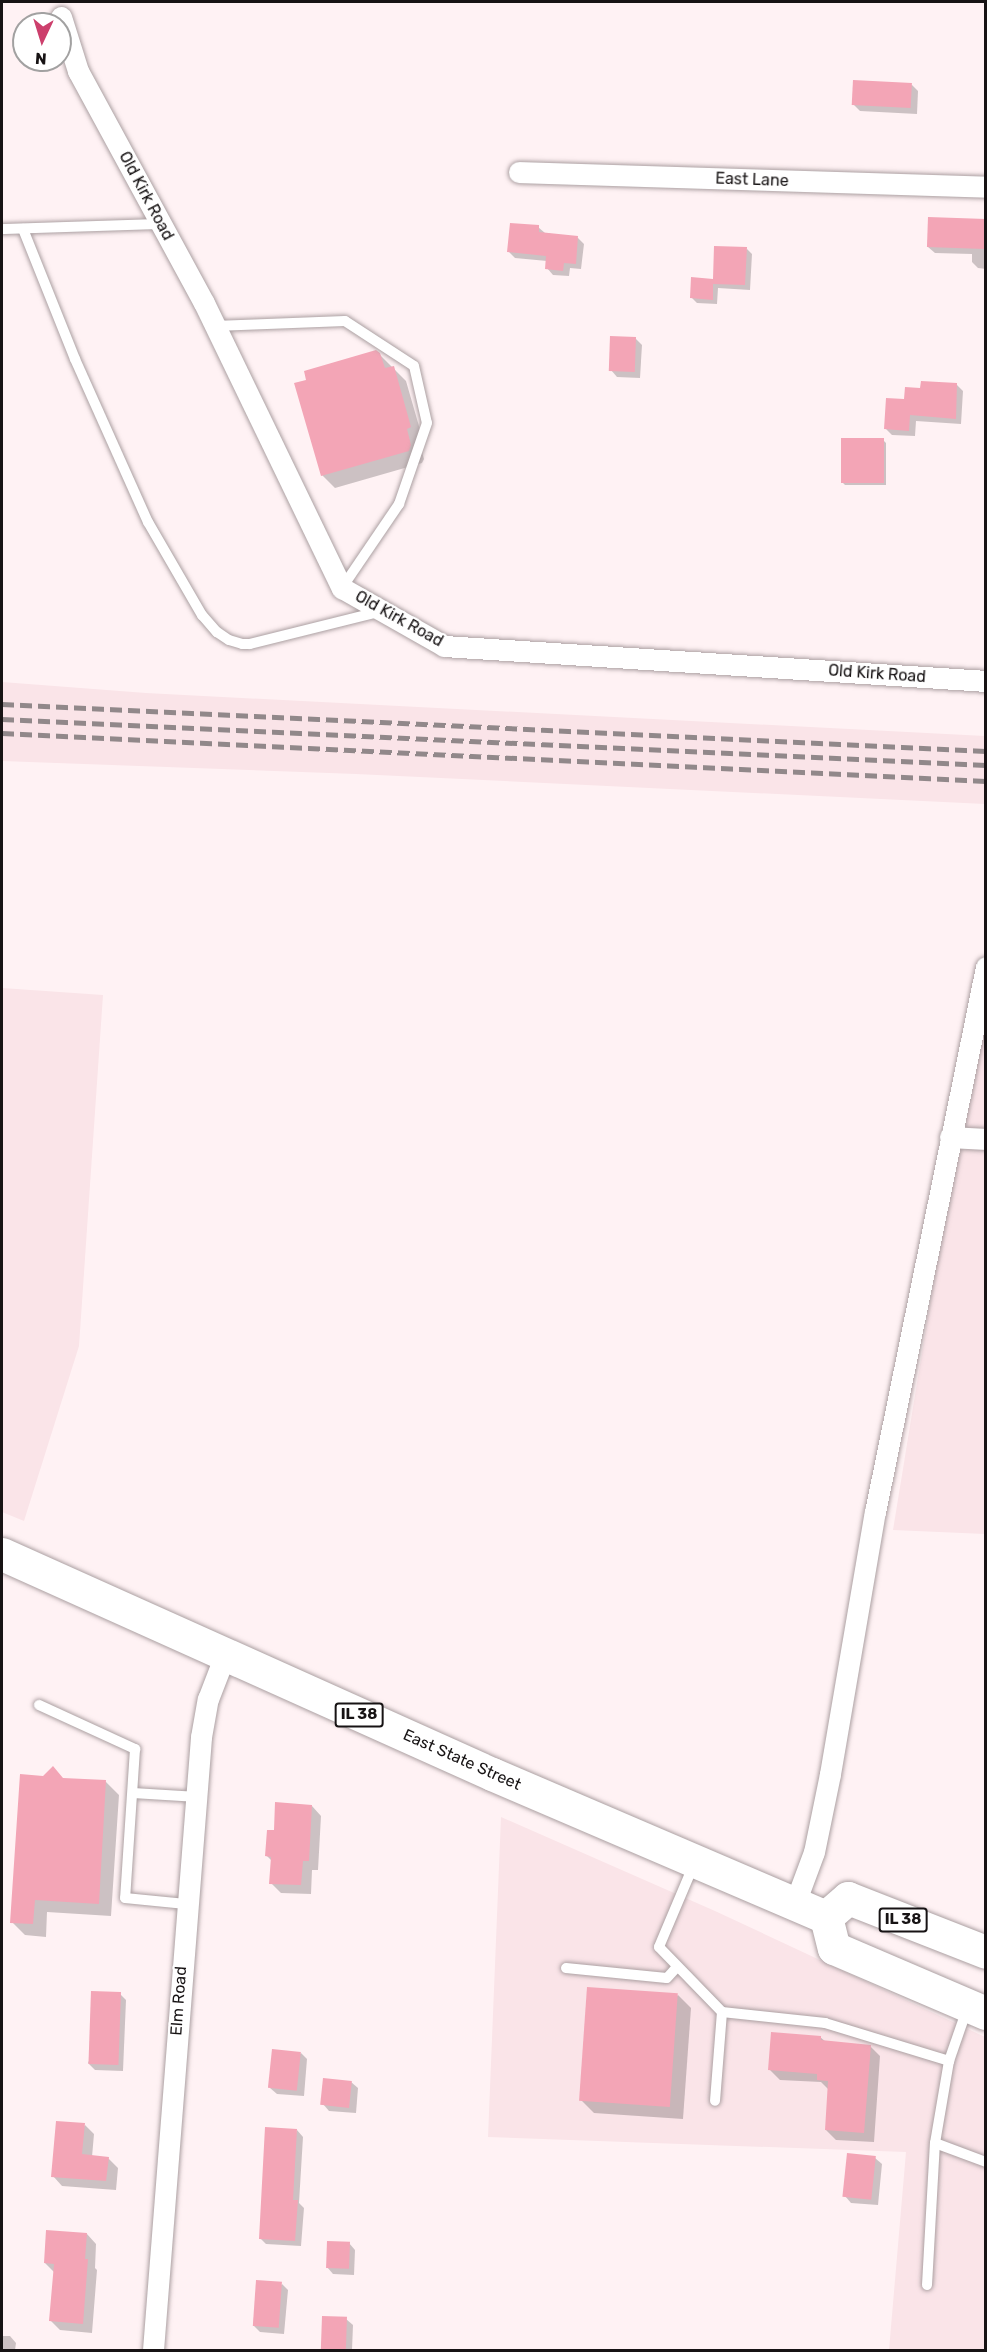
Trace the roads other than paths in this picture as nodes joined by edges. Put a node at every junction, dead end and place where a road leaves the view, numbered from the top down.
1 (72, 53) edge
2 (519, 172) dead end
3 (986, 187) edge
4 (161, 224) junction
5 (2, 229) edge
6 (22, 229) junction
7 (215, 326) junction
8 (342, 588) junction
9 (383, 611) junction
10 (986, 681) edge
11 (985, 971) edge
12 (950, 1137) junction
13 (986, 1139) edge
14 (2, 1554) edge
15 (225, 1655) junction
16 (39, 1705) dead end
17 (133, 1793) junction
18 (198, 1797) junction
19 (696, 1861) junction
20 (795, 1903) junction
21 (186, 1904) junction
22 (826, 1917) junction
23 (986, 1952) edge
24 (677, 1967) junction
25 (566, 1968) dead end
26 (977, 2009) edge
27 (722, 2012) junction
28 (950, 2061) junction
29 (716, 2101) dead end
30 (934, 2143) junction
31 (986, 2162) edge
32 (927, 2285) dead end
33 (153, 2350) edge

1 - 4 street, Old Kirk Road
2 - 3 street, East Lane
4 - 6 lane
4 - 7 street, Old Kirk Road
5 - 6 lane
6 - 9 lane
7 - 8 street, Old Kirk Road
7 - 8 lane
8 - 9 street, Old Kirk Road
9 - 10 street, Old Kirk Road
11 - 12 street
12 - 13 street
12 - 20 street
14 - 15 main road, East State Street / IL 38
15 - 18 street, Elm Road
15 - 19 main road, East State Street / IL 38
16 - 17 lane
17 - 18 lane
17 - 21 lane
18 - 21 street, Elm Road
19 - 20 main road, East State Street / IL 38
19 - 24 lane
20 - 22 main road, East State Street / IL 38
21 - 33 street, Elm Road
22 - 23 main road, IL 38
22 - 26 main road
24 - 25 lane
24 - 27 lane
26 - 28 lane
27 - 28 lane
27 - 29 lane
28 - 30 lane
30 - 31 lane
30 - 32 lane

